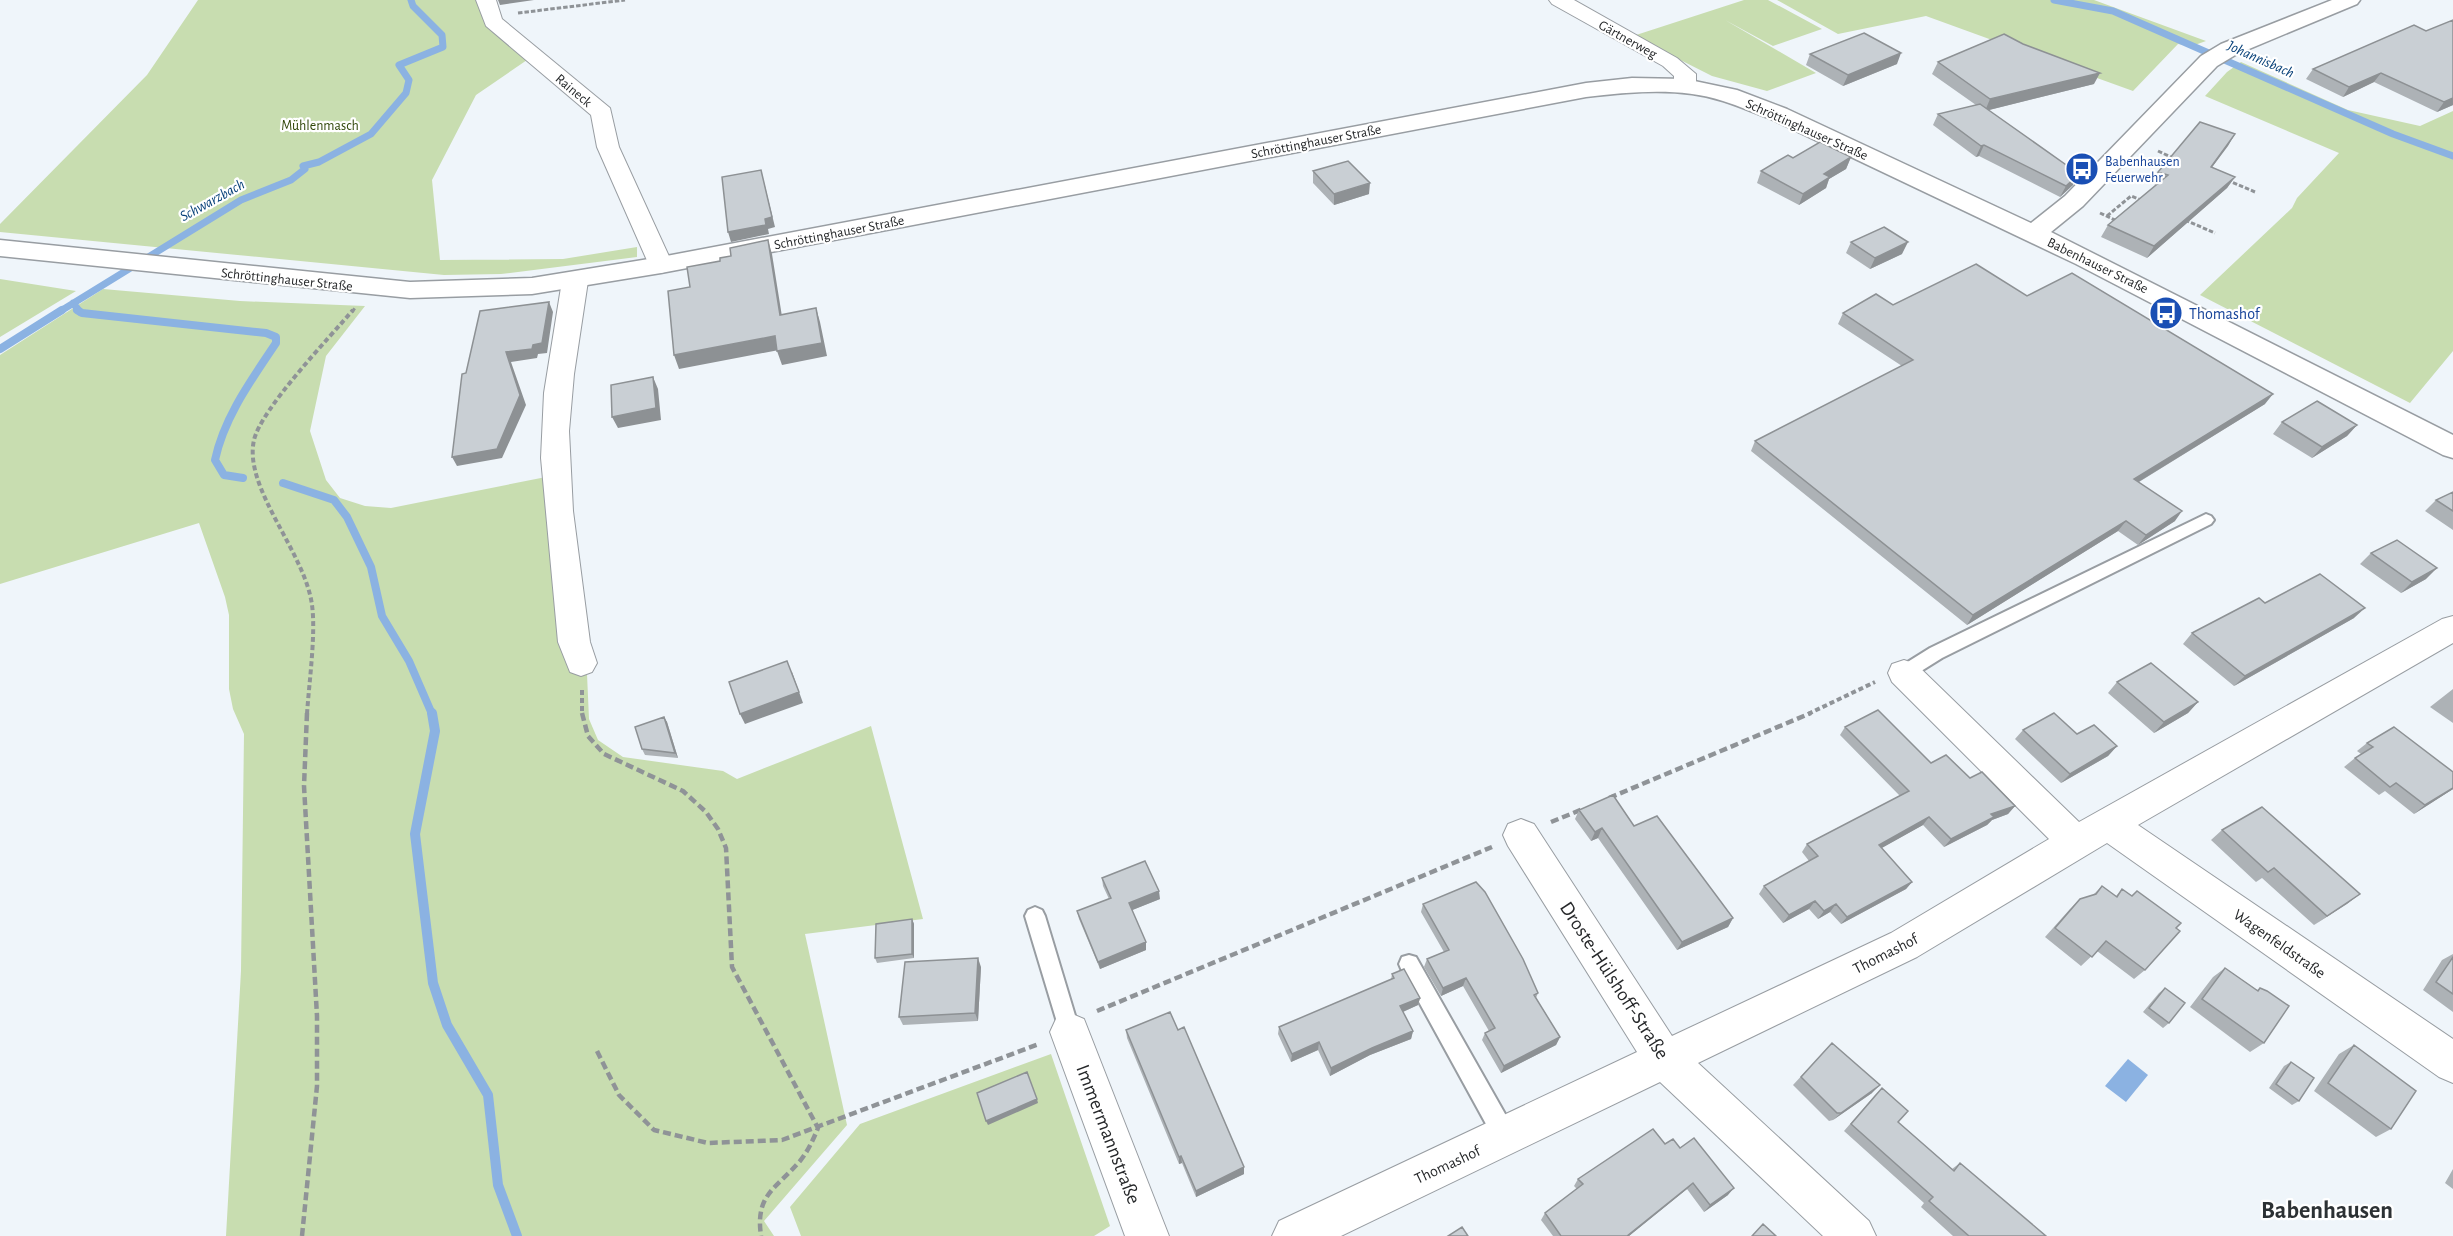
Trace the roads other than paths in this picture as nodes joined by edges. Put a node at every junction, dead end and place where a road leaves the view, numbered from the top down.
1 (1559, 0) edge
2 (2350, 0) edge
3 (488, 7) edge
4 (1685, 86) junction
5 (2034, 233) junction
6 (0, 248) edge
7 (661, 266) junction
8 (575, 281) junction
9 (2453, 448) edge
10 (2206, 519) dead end
11 (2453, 628) edge
12 (581, 663) road end
13 (1904, 673) joint
14 (2108, 824) junction
15 (1521, 835) road end
16 (2076, 842) junction
17 (1035, 916) dead end
18 (1409, 964) dead end
19 (1070, 1032) joint
20 (1665, 1060) junction
21 (2453, 1063) edge
22 (1504, 1136) junction
23 (1838, 1231) edge
24 (1148, 1236) edge
25 (1294, 1236) edge

1 - 4 street, Gärtnerweg
2 - 5 main road, Babenhauser Straße
3 - 7 street, Raineck
4 - 5 main road, Schröttinghauser Straße
4 - 7 main road, Schröttinghauser Straße
5 - 9 main road, Babenhauser Straße
6 - 8 main road, Schröttinghauser Straße
7 - 8 main road, Schröttinghauser Straße
8 - 12 street
10 - 13 lane
11 - 14 street, Thomashof
13 - 16 street
14 - 16 street, Thomashof
14 - 21 street, Wagenfeldstraße
15 - 20 street, Droste-Hülshoff-Straße
16 - 20 street, Thomashof
17 - 19 lane
18 - 22 lane
19 - 24 street, Immermannstraße
20 - 22 street, Thomashof
20 - 23 street, Droste-Hülshoff-Straße
22 - 25 street, Thomashof

